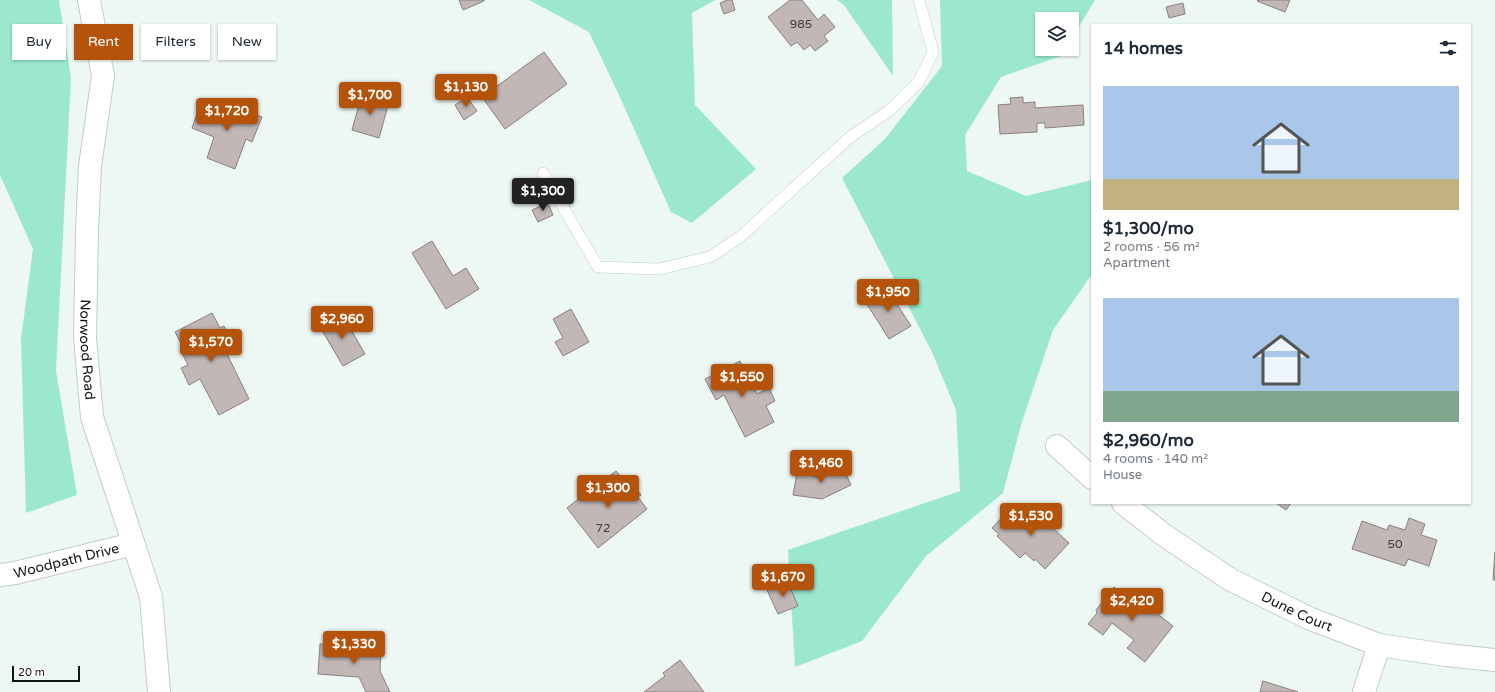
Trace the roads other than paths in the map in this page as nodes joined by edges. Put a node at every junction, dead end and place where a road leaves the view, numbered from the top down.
1 (89, 0) edge
2 (919, 0) edge
3 (543, 172) dead end
4 (1057, 446) dead end
5 (1091, 477) edge
6 (1124, 504) edge
7 (133, 544) junction
8 (0, 575) edge
9 (1379, 645) junction
10 (1495, 660) edge
11 (159, 692) edge
12 (1364, 692) edge

1 - 7 street, Norwood Road
2 - 3 lane
4 - 5 street
6 - 9 street, Dune Court
7 - 8 street, Woodpath Drive
7 - 11 street, Norwood Road
9 - 10 street, Dune Court
9 - 12 street

